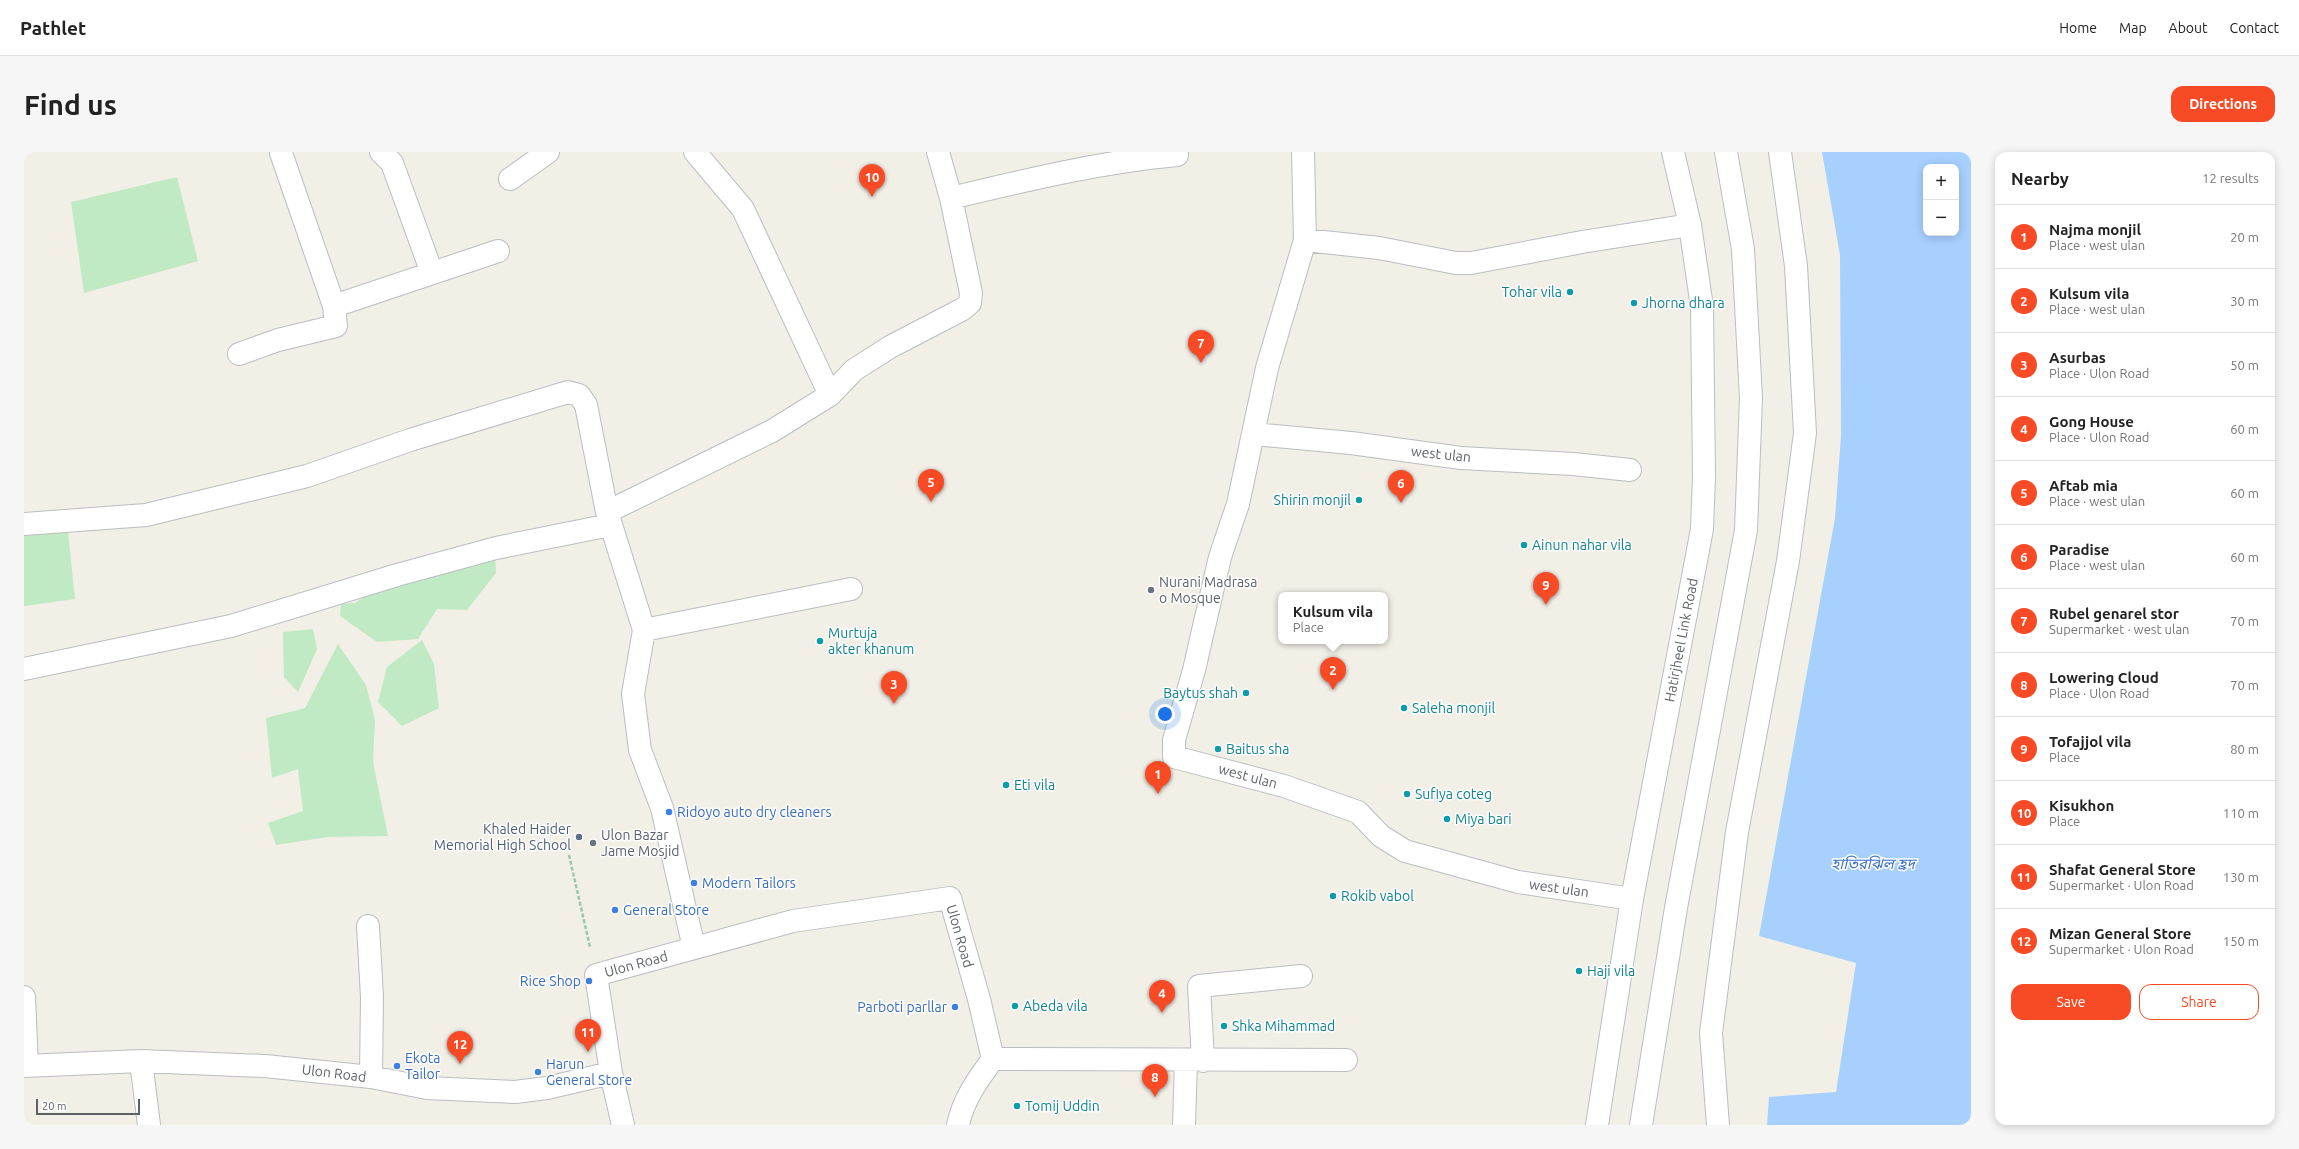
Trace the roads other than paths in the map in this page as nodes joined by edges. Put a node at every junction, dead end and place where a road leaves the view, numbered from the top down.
1 (281, 152) edge
2 (381, 152) edge
3 (548, 152) edge
4 (695, 152) edge
5 (938, 152) edge
6 (1303, 152) edge
7 (1673, 152) edge
8 (1726, 152) edge
9 (1780, 152) edge
10 (1177, 155) dead end
11 (510, 179) dead end
12 (951, 198) junction
13 (1690, 225) junction
14 (1305, 240) junction
15 (498, 250) dead end
16 (432, 273) junction
17 (334, 306) junction
18 (239, 354) dead end
19 (830, 395) junction
20 (1253, 434) junction
21 (1630, 470) dead end
22 (608, 519) junction
23 (24, 524) edge
24 (851, 589) dead end
25 (644, 630) junction
26 (24, 669) edge
27 (1632, 899) junction
28 (368, 926) dead end
29 (694, 948) junction
30 (1301, 976) dead end
31 (24, 997) edge
32 (993, 1059) junction
33 (1346, 1060) dead end
34 (141, 1061) junction
35 (1195, 1061) junction
36 (25, 1066) edge
37 (610, 1073) junction
38 (371, 1078) junction
39 (1643, 1120) edge
40 (149, 1125) edge
41 (623, 1125) edge
42 (958, 1125) edge
43 (1184, 1125) edge
44 (1597, 1125) edge
45 (1718, 1125) edge

1 - 17 street
2 - 16 street
3 - 11 street
4 - 19 street
5 - 12 street
6 - 14 street, west ulan
7 - 13 street, Hatirjheel Link Road
8 - 39 street
9 - 45 street
10 - 12 street
12 - 19 street
13 - 14 street
13 - 27 street, Hatirjheel Link Road
14 - 20 street, west ulan
15 - 16 street
16 - 17 street
17 - 18 street
19 - 22 street
20 - 21 street, west ulan
20 - 27 street, west ulan
22 - 23 street
22 - 25 street
22 - 26 street
24 - 25 street
25 - 29 street
27 - 44 street, Hatirjheel Link Road
28 - 38 street
29 - 32 street, Ulon Road
29 - 37 street, Ulon Road
30 - 35 street
31 - 36 street
32 - 35 street
32 - 42 street
33 - 35 street
34 - 36 street, Ulon Road
34 - 38 street, Ulon Road
34 - 40 street
35 - 43 street
37 - 38 street, Ulon Road
37 - 41 street

